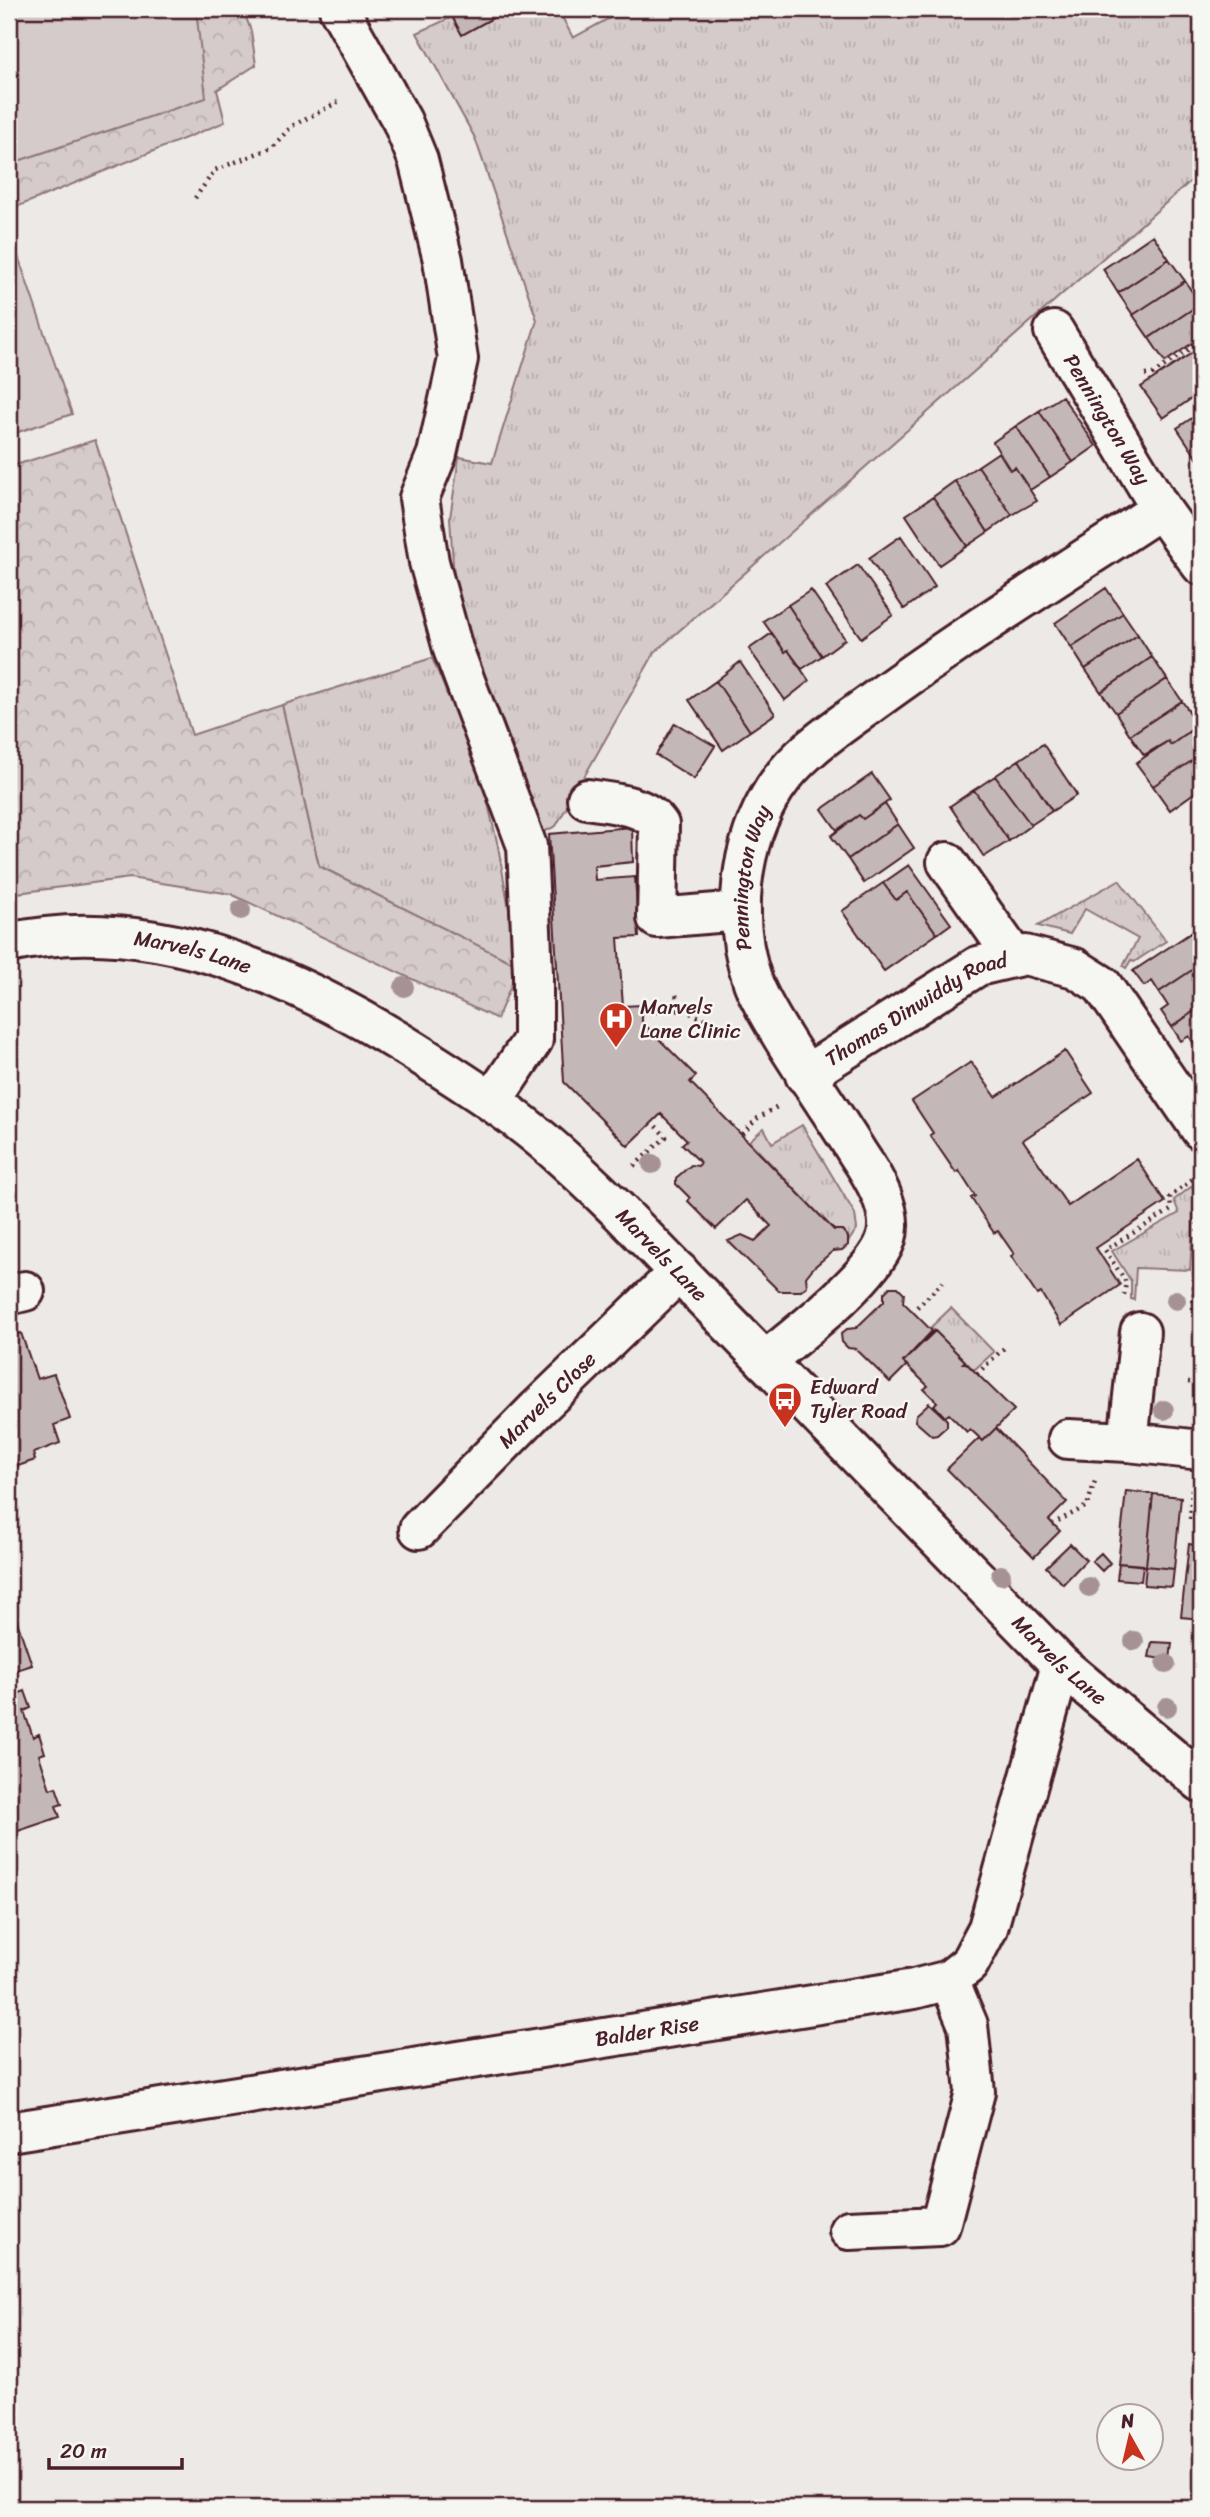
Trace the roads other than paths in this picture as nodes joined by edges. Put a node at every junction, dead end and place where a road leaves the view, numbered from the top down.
1 (340, 9) edge
2 (1054, 331) dead end
3 (1161, 509) junction
4 (1201, 565) edge
5 (587, 799) dead end
6 (947, 862) dead end
7 (741, 911) junction
8 (9, 943) edge
9 (1014, 957) junction
10 (805, 1074) junction
11 (492, 1101) junction
12 (1201, 1130) edge
13 (678, 1272) junction
14 (1131, 1319) road end
15 (765, 1361) junction
16 (1068, 1439) dead end
17 (1128, 1442) junction
18 (1197, 1465) edge
19 (419, 1528) dead end
20 (1061, 1665) junction
21 (1201, 1782) edge
22 (948, 1980) junction
23 (9, 2132) edge
24 (849, 2230) dead end

1 - 11 street
2 - 3 street, Pennington Way
3 - 4 street, Pennington Way
3 - 7 street, Pennington Way
5 - 7 street
6 - 9 street
7 - 10 street, Pennington Way
8 - 11 street, Marvels Lane
9 - 10 street, Thomas Dinwiddy Road
9 - 12 street, Thomas Dinwiddy Road
10 - 15 street, Pennington Way
11 - 13 street, Marvels Lane
13 - 15 street, Marvels Lane
13 - 19 street, Marvels Close
14 - 17 street
15 - 20 street, Marvels Lane
16 - 17 street
17 - 18 street
20 - 21 street, Marvels Lane
20 - 22 street, Balder Rise
22 - 23 street, Balder Rise
22 - 24 street

